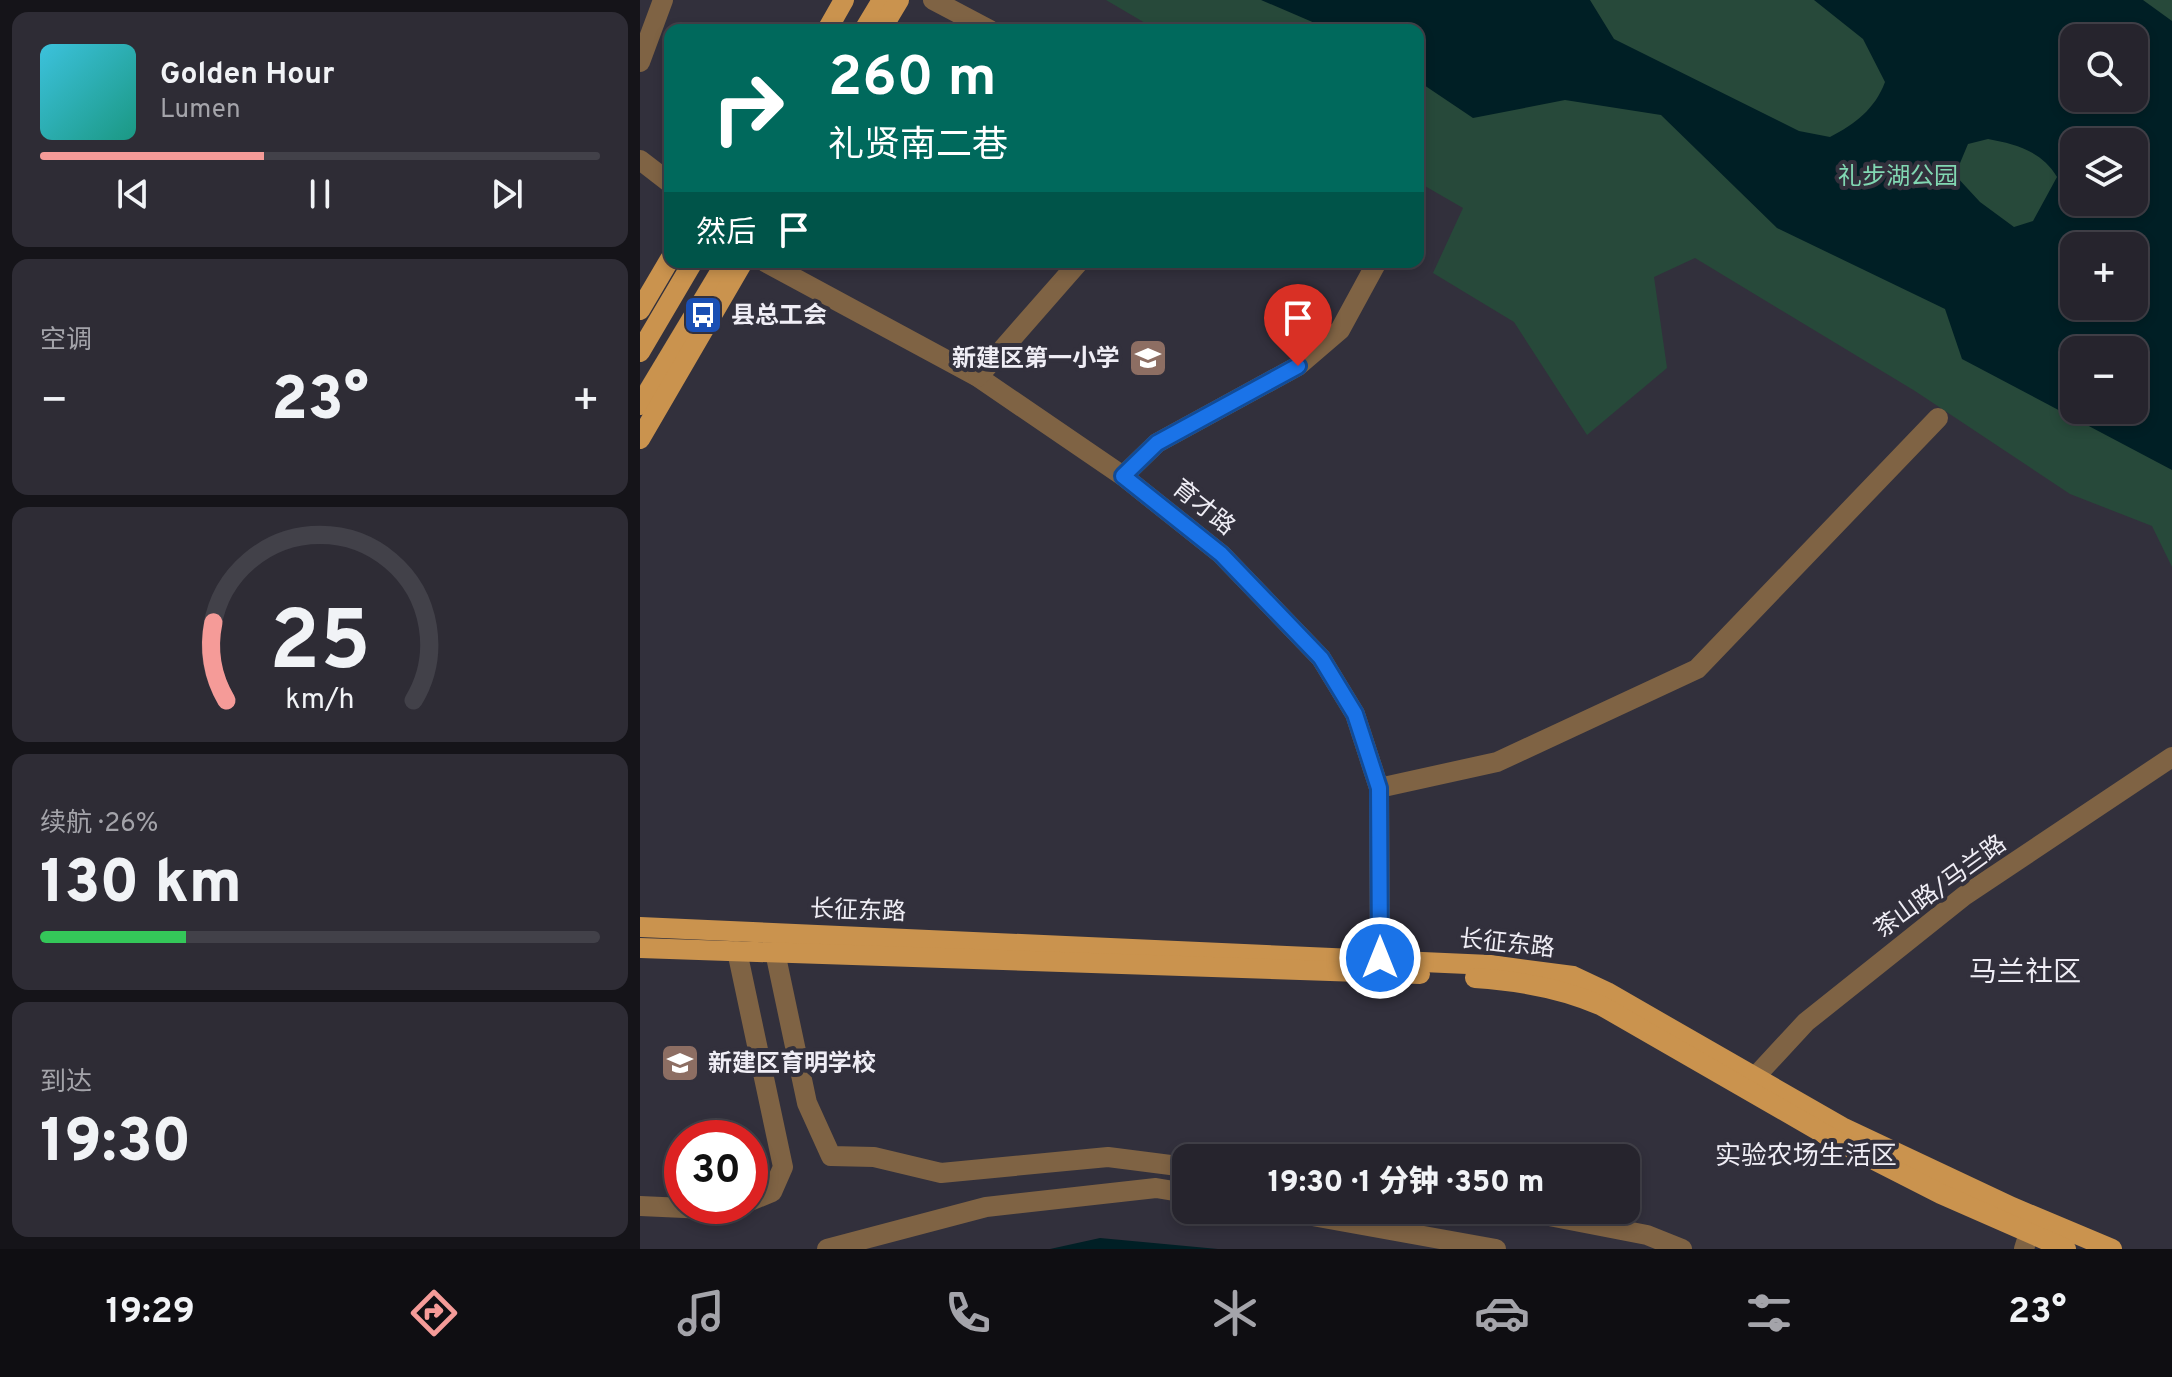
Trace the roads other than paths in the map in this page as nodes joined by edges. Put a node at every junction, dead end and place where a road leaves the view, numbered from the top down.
1 (663, 0) edge
2 (882, 0) edge
3 (899, 0) edge
4 (933, 0) edge
5 (840, 2) edge
6 (830, 24) edge
7 (868, 24) edge
8 (885, 24) edge
9 (979, 24) edge
10 (640, 62) edge
11 (640, 160) edge
12 (664, 178) edge
13 (665, 268) edge
14 (689, 268) edge
15 (722, 268) edge
16 (740, 268) edge
17 (776, 268) edge
18 (1074, 268) edge
19 (1374, 268) edge
20 (640, 310) edge
21 (640, 352) edge
22 (978, 377) junction
23 (640, 405) edge
24 (1938, 418) dead end
25 (640, 439) edge
26 (1123, 476) junction
27 (2172, 757) edge
28 (1379, 788) junction
29 (640, 927) edge
30 (640, 948) edge
31 (737, 951) junction
32 (775, 952) junction
33 (1380, 958) junction
34 (1755, 1077) junction
35 (1172, 1165) edge
36 (1172, 1191) edge
37 (768, 1194) edge
38 (640, 1206) edge
39 (664, 1207) edge
40 (1357, 1224) edge
41 (1590, 1224) edge
42 (2027, 1241) edge
43 (827, 1249) edge
44 (1496, 1249) edge
45 (1682, 1249) edge
46 (2066, 1249) edge
47 (2112, 1249) edge

1 - 10 street
2 - 7 main road
3 - 8 main road
4 - 9 street
5 - 6 main road
11 - 12 street
13 - 20 main road
14 - 21 main road
15 - 23 main road
16 - 25 main road
17 - 22 street, 育才路
18 - 22 street
19 - 26 street
22 - 26 street, 育才路
24 - 28 street
26 - 28 street, 育才路
27 - 34 street, 茶山路/马兰路
28 - 33 street, 育才路
29 - 33 main road, 长征东路
30 - 31 main road, 长征东路
31 - 32 main road, 长征东路
31 - 37 street
32 - 35 street
32 - 42 main road, 长征东路
33 - 34 main road, 长征东路
34 - 47 main road, 长征东路
36 - 43 street
38 - 39 street
40 - 44 street
41 - 45 street
42 - 46 main road, 长征东路

